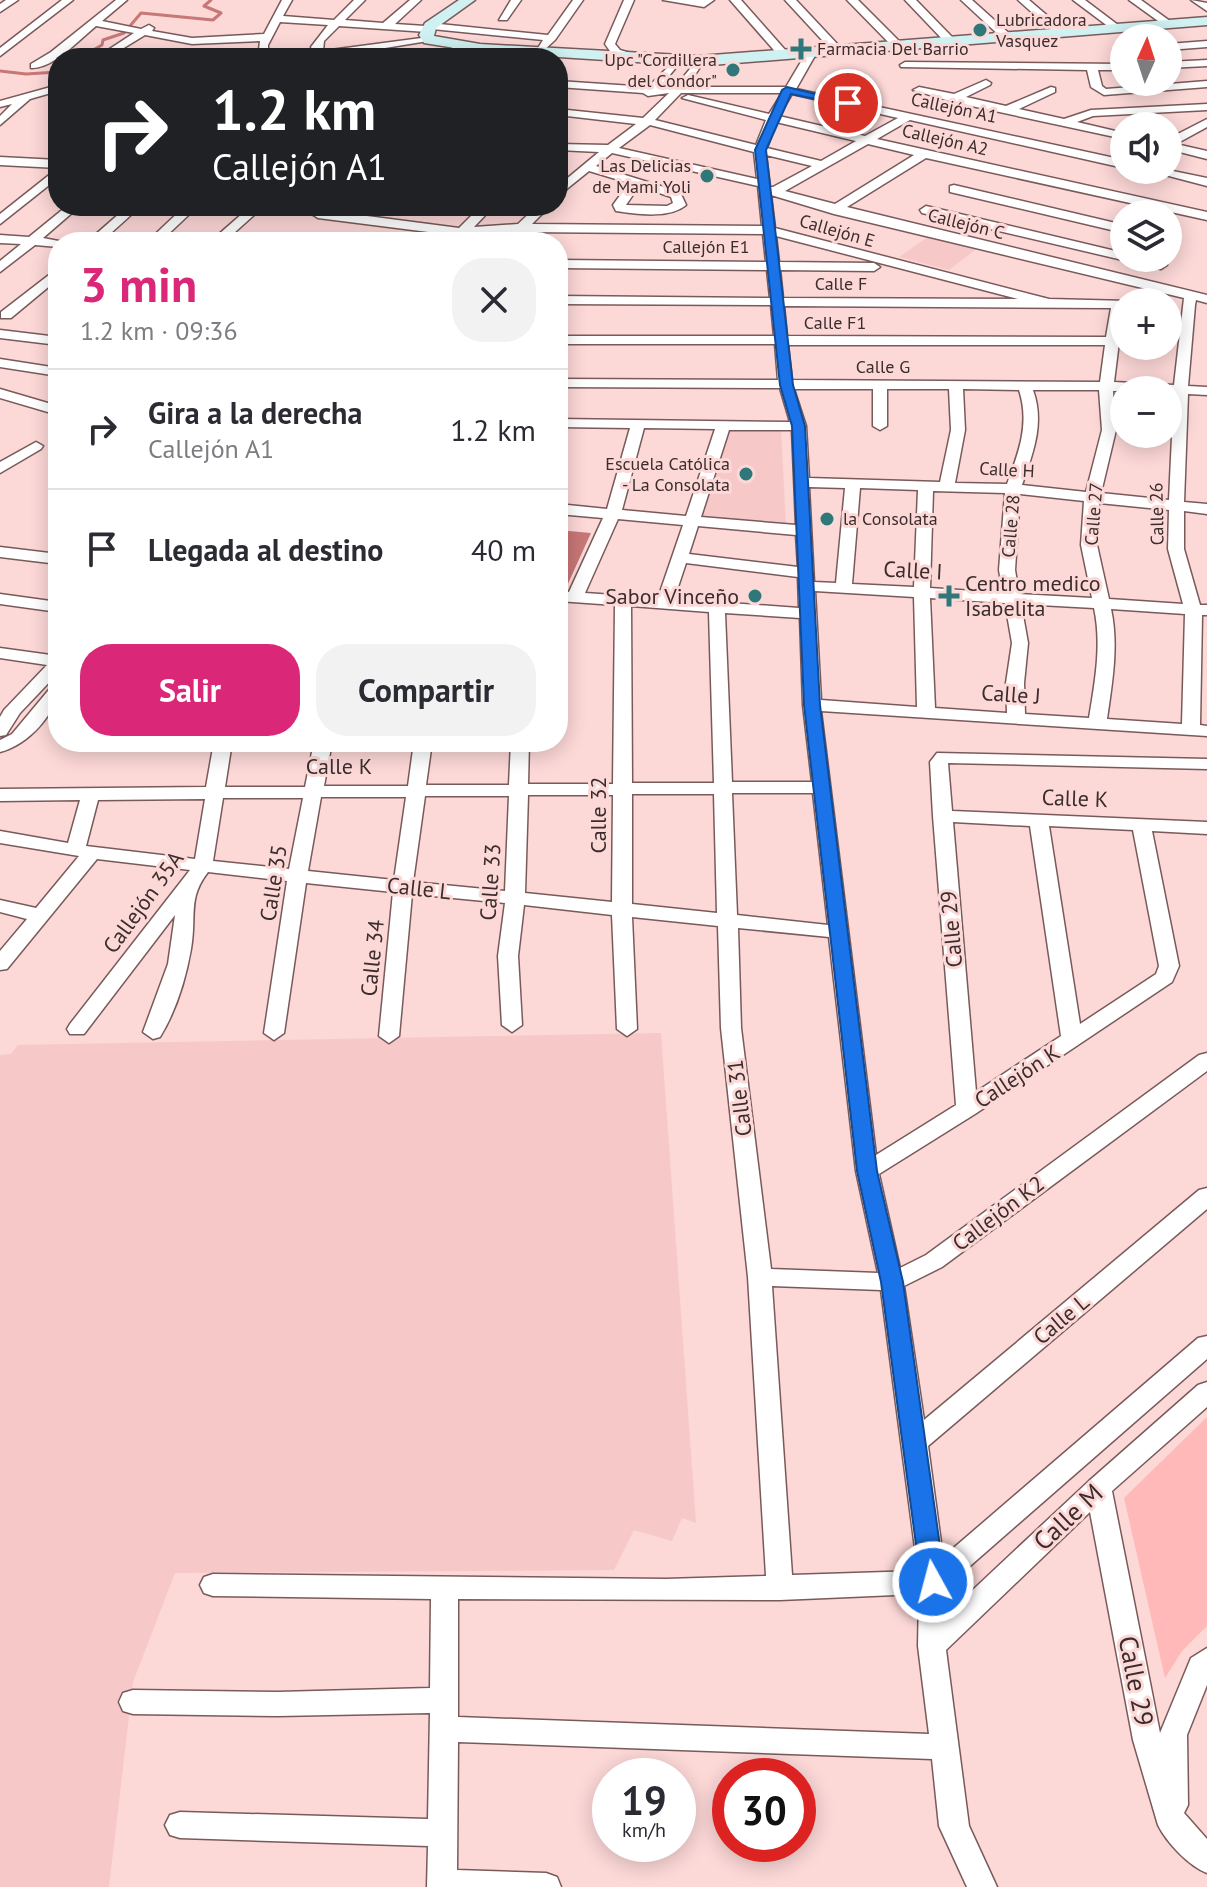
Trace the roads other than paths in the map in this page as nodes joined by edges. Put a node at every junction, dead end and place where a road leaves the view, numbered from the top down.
1 (13, 0) edge
2 (68, 0) edge
3 (122, 0) edge
4 (287, 0) edge
5 (360, 0) edge
6 (416, 0) edge
7 (468, 0) edge
8 (516, 0) edge
9 (578, 0) edge
10 (629, 0) edge
11 (668, 0) edge
12 (735, 0) edge
13 (790, 0) edge
14 (852, 0) edge
15 (910, 0) edge
16 (966, 0) edge
17 (1023, 0) edge
18 (1078, 0) edge
19 (1134, 0) edge
20 (1196, 0) edge
21 (684, 1) edge
22 (706, 2) edge
23 (1207, 8) edge
24 (0, 9) edge
25 (503, 18) dead end
26 (278, 19) junction
27 (158, 21) dead end
28 (334, 22) junction
29 (94, 23) junction
30 (1207, 23) edge
31 (1111, 24) edge
32 (1169, 24) joint
33 (387, 25) junction
34 (1110, 28) edge
35 (146, 31) junction
36 (429, 32) junction
37 (1060, 32) junction
38 (268, 37) junction
39 (1007, 37) junction
40 (551, 38) junction
41 (947, 44) junction
42 (1207, 44) edge
43 (897, 45) junction
44 (1182, 46) edge
45 (56, 48) edge
46 (119, 48) edge
47 (263, 48) edge
48 (316, 48) edge
49 (356, 48) edge
50 (448, 48) edge
51 (542, 48) edge
52 (881, 49) junction
53 (3, 50) edge
54 (837, 50) junction
55 (568, 53) edge
56 (783, 54) junction
57 (48, 55) edge
58 (811, 55) junction
59 (568, 56) edge
60 (648, 60) junction
61 (698, 63) junction
62 (1207, 63) edge
63 (1182, 64) edge
64 (673, 65) junction
65 (905, 65) dead end
66 (35, 66) dead end
67 (1110, 68) edge
68 (1092, 69) junction
69 (986, 83) dead end
70 (1207, 84) edge
71 (568, 85) edge
72 (653, 90) junction
73 (787, 90) junction
74 (919, 90) dead end
75 (1051, 90) dead end
76 (48, 91) edge
77 (679, 93) junction
78 (28, 96) junction
79 (953, 99) junction
80 (0, 104) edge
81 (1207, 107) edge
82 (1007, 110) junction
83 (1162, 110) junction
84 (1159, 112) edge
85 (568, 113) edge
86 (610, 117) junction
87 (908, 117) junction
88 (772, 119) junction
89 (0, 122) edge
90 (650, 122) junction
91 (1207, 122) edge
92 (1064, 123) junction
93 (1110, 132) edge
94 (1182, 137) edge
95 (568, 140) edge
96 (865, 140) junction
97 (568, 147) edge
98 (608, 149) junction
99 (1182, 149) edge
100 (760, 150) junction
101 (924, 154) junction
102 (1207, 155) edge
103 (1110, 161) edge
104 (6, 162) edge
105 (48, 164) edge
106 (822, 165) junction
107 (588, 167) junction
108 (983, 167) junction
109 (0, 172) edge
110 (48, 180) edge
111 (636, 182) junction
112 (568, 184) edge
113 (768, 188) junction
114 (954, 189) junction
115 (1190, 194) edge
116 (658, 210) junction
117 (834, 210) junction
118 (926, 210) junction
119 (62, 216) edge
120 (123, 216) edge
121 (181, 216) edge
122 (246, 216) edge
123 (351, 216) edge
124 (478, 216) edge
125 (534, 216) edge
126 (1207, 216) edge
127 (0, 220) edge
128 (1110, 226) edge
129 (904, 227) junction
130 (521, 228) junction
131 (657, 229) junction
132 (769, 230) junction
133 (105, 232) edge
134 (164, 232) edge
135 (228, 232) edge
136 (432, 232) edge
137 (462, 232) edge
138 (493, 232) edge
139 (517, 232) edge
140 (0, 239) edge
141 (30, 242) junction
142 (48, 243) edge
143 (1110, 254) edge
144 (568, 264) edge
145 (772, 266) junction
146 (0, 268) edge
147 (902, 268) junction
148 (48, 280) edge
149 (1153, 288) edge
150 (568, 300) edge
151 (1195, 300) edge
152 (776, 302) junction
153 (1044, 302) junction
154 (1110, 304) edge
155 (6, 315) dead end
156 (0, 334) edge
157 (34, 338) junction
158 (48, 340) edge
159 (568, 340) edge
160 (781, 341) junction
161 (1110, 341) edge
162 (1110, 360) edge
163 (0, 362) edge
164 (48, 370) edge
165 (1182, 382) edge
166 (568, 383) edge
167 (786, 385) junction
168 (880, 385) junction
169 (956, 385) junction
170 (1024, 385) junction
171 (1106, 386) junction
172 (1110, 386) edge
173 (1182, 388) edge
174 (1207, 391) edge
175 (0, 393) edge
176 (48, 404) edge
177 (568, 423) edge
178 (638, 425) junction
179 (723, 426) junction
180 (799, 426) junction
181 (880, 426) dead end
182 (36, 446) dead end
183 (1179, 448) edge
184 (0, 468) edge
185 (803, 482) junction
186 (853, 484) junction
187 (926, 487) junction
188 (947, 487) junction
189 (1013, 489) junction
190 (1092, 497) junction
191 (1177, 505) junction
192 (1207, 509) edge
193 (568, 510) edge
194 (613, 513) junction
195 (691, 520) junction
196 (806, 531) junction
197 (0, 552) edge
198 (48, 558) edge
199 (680, 558) junction
200 (807, 579) junction
201 (844, 588) junction
202 (922, 592) junction
203 (568, 593) edge
204 (568, 597) edge
205 (1012, 598) junction
206 (0, 599) edge
207 (623, 600) junction
208 (665, 602) junction
209 (1101, 603) junction
210 (48, 606) edge
211 (717, 606) junction
212 (1200, 610) edge
213 (810, 614) junction
214 (0, 653) edge
215 (48, 660) edge
216 (48, 671) edge
217 (48, 702) edge
218 (812, 705) junction
219 (6, 709) edge
220 (926, 712) junction
221 (1016, 718) junction
222 (1097, 724) junction
223 (1199, 730) edge
224 (0, 731) edge
225 (0, 747) edge
226 (221, 752) edge
227 (321, 752) edge
228 (422, 752) edge
229 (520, 752) edge
230 (1207, 764) edge
231 (722, 787) junction
232 (822, 787) junction
233 (622, 788) junction
234 (418, 789) junction
235 (521, 789) junction
236 (313, 790) junction
237 (215, 791) junction
238 (91, 792) junction
239 (0, 795) edge
240 (942, 816) junction
241 (1039, 820) junction
242 (1141, 825) junction
243 (1207, 828) edge
244 (0, 837) edge
245 (84, 852) junction
246 (203, 866) junction
247 (297, 876) junction
248 (403, 887) junction
249 (185, 892) junction
250 (515, 898) junction
251 (0, 906) edge
252 (622, 909) junction
253 (42, 916) junction
254 (726, 921) junction
255 (839, 932) junction
256 (0, 964) edge
257 (512, 1025) dead end
258 (77, 1029) dead end
259 (627, 1029) dead end
260 (153, 1032) dead end
261 (274, 1033) dead end
262 (389, 1036) dead end
263 (1072, 1040) junction
264 (1207, 1060) edge
265 (967, 1109) junction
266 (867, 1171) junction
267 (1207, 1196) edge
268 (760, 1277) junction
269 (892, 1282) junction
270 (1207, 1345) edge
271 (1170, 1377) junction
272 (1206, 1395) edge
273 (915, 1442) junction
274 (1098, 1488) junction
275 (933, 1582) junction
276 (213, 1585) dead end
277 (445, 1586) junction
278 (780, 1589) junction
279 (932, 1646) junction
280 (1207, 1660) edge
281 (133, 1702) dead end
282 (445, 1715) junction
283 (943, 1747) junction
284 (180, 1825) dead end
285 (1173, 1825) junction
286 (441, 1833) junction
287 (1207, 1859) edge
288 (443, 1885) edge
289 (546, 1887) edge
290 (982, 1887) edge

1 - 24 street
2 - 53 street
3 - 29 street
4 - 26 street
5 - 28 street
6 - 33 street
7 - 36 street
8 - 25 street
9 - 40 street
10 - 60 street
11 - 21 street
12 - 56 street
13 - 54 street
14 - 43 street
15 - 41 street
16 - 39 street
17 - 37 street
18 - 31 street
19 - 32 street
20 - 23 street
21 - 22 street
26 - 28 street
26 - 38 street
27 - 35 street
28 - 33 street
28 - 48 street
29 - 35 street
29 - 45 street
30 - 32 street
30 - 41 street
33 - 36 street
34 - 37 street
35 - 38 street
35 - 46 street
36 - 40 street
36 - 49 street
36 - 50 street
37 - 39 street
38 - 47 street
39 - 41 street
40 - 51 street
41 - 43 street
41 - 52 street
42 - 44 street
43 - 52 street
52 - 54 street
52 - 58 street
54 - 58 street
55 - 60 street
56 - 58 street
56 - 61 street
57 - 66 street
58 - 61 street
58 - 73 street
59 - 64 street
60 - 61 street
61 - 64 street
61 - 77 street
62 - 63 street
64 - 72 street
65 - 68 street
67 - 68 street
68 - 70 street
69 - 79 street
71 - 72 street
72 - 77 street
72 - 86 street
73 - 77 street, Callejón A1
73 - 87 street, Callejón A1
73 - 88 street
74 - 79 street
75 - 82 street
76 - 78 street
77 - 88 street, Callejón A2
77 - 90 street
78 - 80 street
78 - 89 street
79 - 82 street
81 - 83 street
82 - 92 street
83 - 84 street
83 - 92 street
85 - 86 street
86 - 90 street
86 - 95 street
87 - 96 street
87 - 103 street, Callejón A1
88 - 96 street, Callejón A2
88 - 100 street
90 - 98 street
90 - 100 street
91 - 94 street
92 - 93 street
96 - 101 street, Callejón A2
96 - 106 street
97 - 98 street, Callejón C
98 - 107 street
98 - 113 street, Callejón C
99 - 102 street
100 - 106 street
100 - 113 street
101 - 108 street, Callejón A2
101 - 117 street
104 - 105 street
104 - 109 street
106 - 113 street
107 - 111 street
107 - 112 street
108 - 114 street
108 - 115 street, Callejón A2
110 - 127 street
111 - 116 street
111 - 116 street
113 - 117 street, Callejón C
113 - 132 street
114 - 118 street
114 - 128 street
115 - 126 street, Callejón A2
116 - 131 street
117 - 129 street, Callejón C
118 - 129 street
118 - 143 street
119 - 141 street
120 - 133 street
121 - 134 street
122 - 135 street
123 - 136 street
124 - 137 street
125 - 130 street
129 - 149 street, Callejón C
130 - 131 street, Callejón E
130 - 138 street, Callejón E
130 - 139 street
131 - 132 street, Callejón E
132 - 145 street
132 - 147 street, Callejón E
140 - 141 street
141 - 142 street
141 - 146 street
144 - 145 street, Callejón E1
145 - 147 street, Callejón E1
145 - 152 street
147 - 153 street, Callejón E
148 - 155 street
150 - 152 street, Calle F
151 - 165 street, Calle 26
152 - 153 street, Calle F
152 - 160 street
153 - 154 street, Calle F
156 - 157 street
157 - 158 street
157 - 163 street
159 - 160 street, Calle F1
160 - 161 street, Calle F1
160 - 167 street
162 - 171 street, Calle 27
163 - 164 street
166 - 167 street, Calle G
167 - 168 street, Calle G
167 - 180 street
168 - 169 street, Calle G
168 - 181 street
169 - 170 street, Calle G
169 - 188 street
170 - 171 street, Calle G
170 - 189 street, Calle 28
171 - 172 street, Calle G
171 - 190 street, Calle 27
173 - 174 street, Calle G
175 - 176 street
177 - 178 street
178 - 179 street
178 - 194 street
179 - 180 street
179 - 195 street
180 - 185 street
182 - 184 street
183 - 191 street, Calle 26
185 - 186 street, Calle H
185 - 196 street
186 - 187 street, Calle H
186 - 201 street
187 - 188 street, Calle H
187 - 202 street
188 - 189 street, Calle H
189 - 190 street, Calle H
189 - 205 street, Calle 28
190 - 191 street, Calle H
190 - 209 street, Calle 27
191 - 192 street, Calle H
191 - 212 street, Calle 26
193 - 194 street
194 - 195 street
194 - 203 street
195 - 196 street
195 - 199 street
196 - 200 street
197 - 198 street
199 - 200 street, Calle I
199 - 208 street
200 - 201 street, Calle I
200 - 213 street
201 - 202 street, Calle I
202 - 205 street, Calle I
202 - 220 street
204 - 207 street
205 - 209 street, Calle I
205 - 221 street, Calle 28
206 - 210 street
207 - 208 street
207 - 233 street, Calle 32
208 - 211 street
209 - 212 street, Calle I
209 - 222 street, Calle 27
211 - 213 street
211 - 231 street, Calle 31
212 - 223 street, Calle 26
213 - 218 street
214 - 215 street
216 - 219 street
217 - 225 street
218 - 220 street, Calle J
218 - 232 street
219 - 224 street
220 - 221 street, Calle J
221 - 222 street, Calle J
222 - 223 street, Calle J
226 - 237 street, Callejón 35A
227 - 236 street, Calle 35
228 - 234 street, Calle 34
229 - 235 street, Calle 33
230 - 240 street, Calle 29
231 - 232 street, Calle K
231 - 233 street, Calle K
231 - 254 street, Calle 31
232 - 255 street
233 - 235 street, Calle K
233 - 252 street, Calle 32
234 - 235 street, Calle K
234 - 236 street, Calle K
234 - 248 street, Calle 34
235 - 250 street, Calle 33
236 - 237 street, Calle K
236 - 247 street, Calle 35
237 - 238 street, Calle K
237 - 246 street, Callejón 35A
238 - 239 street, Calle K
238 - 245 street
240 - 241 street, Calle K
240 - 265 street, Calle 29
241 - 242 street, Calle K
241 - 263 street
242 - 243 street, Calle K
242 - 263 street, Callejón K
244 - 245 street, Calle L
245 - 246 street, Calle L
245 - 253 street
246 - 247 street, Calle L
246 - 249 street, Callejón 35A
247 - 248 street, Calle L
247 - 261 street, Calle 35
248 - 250 street, Calle L
248 - 262 street, Calle 34
249 - 258 street, Callejón 35A
249 - 260 street
250 - 252 street, Calle L
250 - 257 street, Calle 33
251 - 253 street
252 - 254 street, Calle L
252 - 259 street, Calle 32
253 - 256 street
254 - 255 street, Calle L
254 - 268 street, Calle 31
255 - 266 street
263 - 265 street, Callejón K
264 - 269 street, Callejón K2
265 - 266 street, Callejón K
266 - 269 street
267 - 273 street, Calle L
268 - 269 street, Callejón K2
268 - 278 street, Calle 31
269 - 273 street
270 - 271 street, Calle M
271 - 272 street
271 - 275 street, Calle M
272 - 274 street, Calle M
273 - 275 street
274 - 279 street, Calle M
274 - 285 street, Calle 29
275 - 278 street
275 - 279 street
276 - 277 street
277 - 278 street
277 - 282 street
279 - 283 street
280 - 285 street
281 - 282 street
282 - 283 street
282 - 286 street
283 - 290 street
284 - 286 street
285 - 287 street, Calle 29
286 - 288 street
288 - 289 street

